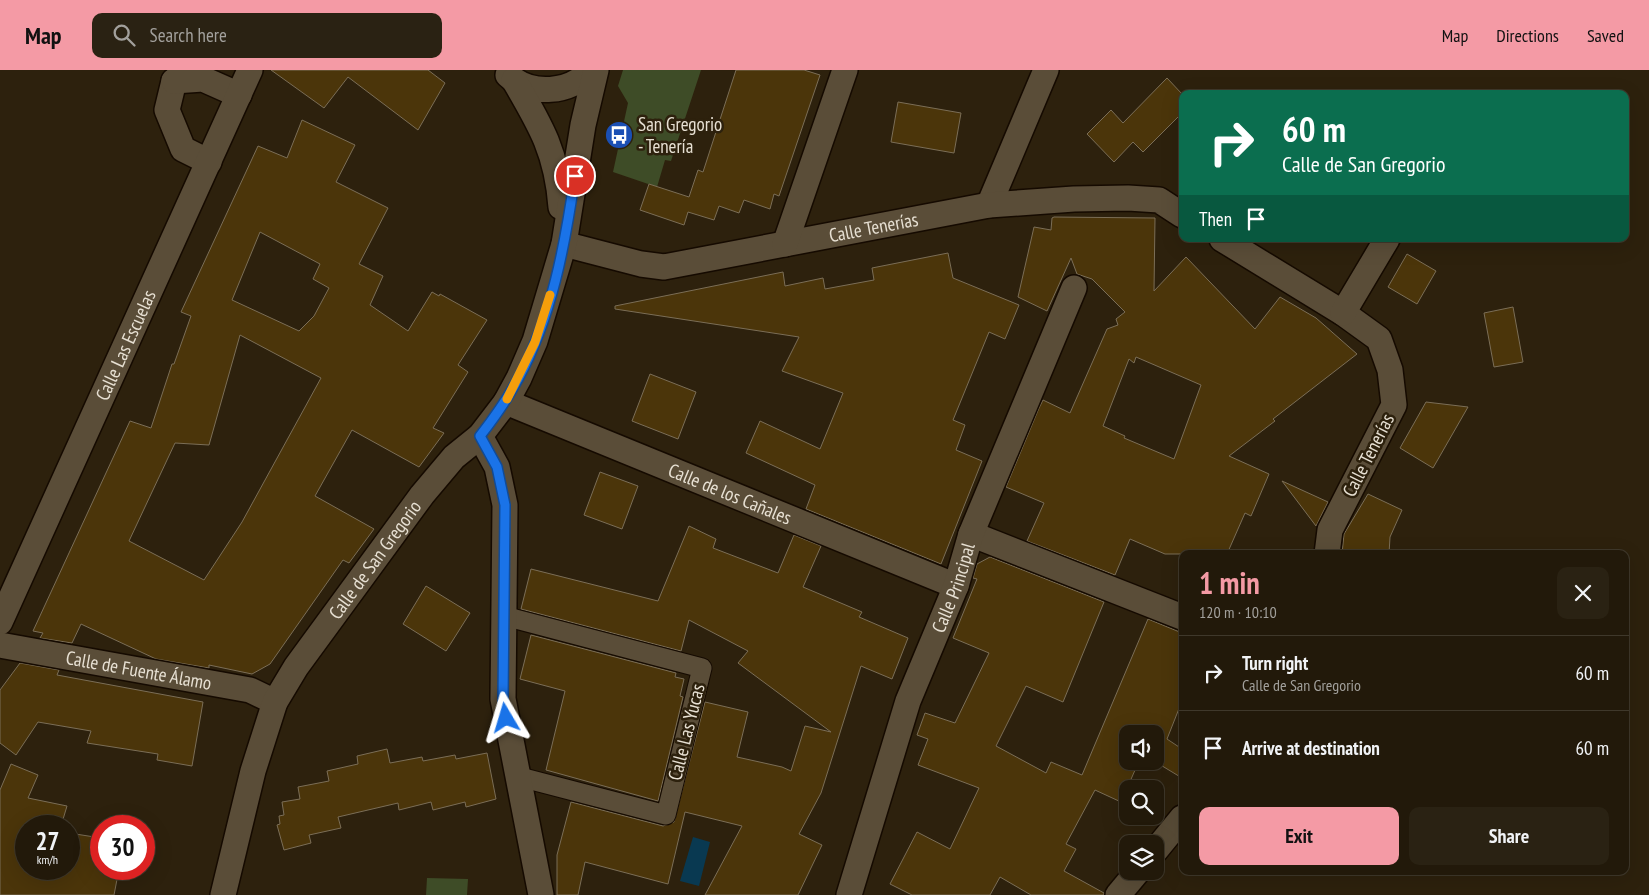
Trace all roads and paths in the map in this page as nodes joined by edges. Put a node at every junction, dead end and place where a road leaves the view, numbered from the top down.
1 (250, 70) edge
2 (591, 70) edge
3 (596, 70) edge
4 (844, 70) edge
5 (1046, 70) edge
6 (509, 75) edge
7 (169, 76) edge
8 (239, 95) junction
9 (209, 162) junction
10 (989, 205) junction
11 (1179, 213) edge
12 (1227, 242) edge
13 (1385, 242) edge
14 (564, 244) junction
15 (785, 244) junction
16 (1074, 288) dead end
17 (1343, 313) junction
18 (506, 402) junction
19 (480, 436) junction
20 (971, 534) junction
21 (1328, 550) edge
22 (956, 586) junction
23 (504, 616) junction
24 (1179, 616) edge
25 (0, 622) edge
26 (0, 644) edge
27 (275, 702) junction
28 (516, 776) junction
29 (1179, 822) edge
30 (1164, 840) edge
31 (1130, 880) edge
32 (223, 895) edge
33 (541, 895) edge
34 (849, 895) edge
35 (1118, 895) edge

1 - 8 street, Calle Las Escuelas
2 - 6 street
3 - 14 street, Calle de San Gregorio
4 - 15 street
5 - 10 street
6 - 14 street, Calle de San Gregorio
7 - 8 street
7 - 9 street
8 - 9 street, Calle Las Escuelas
9 - 25 street, Calle Las Escuelas
10 - 11 street, Calle Tenerías
10 - 15 street, Calle Tenerías
12 - 17 street, Calle Tenerías
13 - 17 street
14 - 15 street, Calle Tenerías
14 - 18 street, Calle de San Gregorio
16 - 20 street, Calle Principal
17 - 21 street, Calle Tenerías
18 - 19 street, Calle de San Gregorio
18 - 22 street, Calle de los Cañales
19 - 23 street
19 - 27 street, Calle de San Gregorio
20 - 22 street, Calle Principal
20 - 24 street
22 - 34 street, Calle Principal
23 - 28 street
23 - 28 street, Calle Las Yucas
26 - 27 street, Calle de Fuente Álamo
27 - 32 street, Calle de San Gregorio
28 - 33 street
29 - 30 street
31 - 35 street

